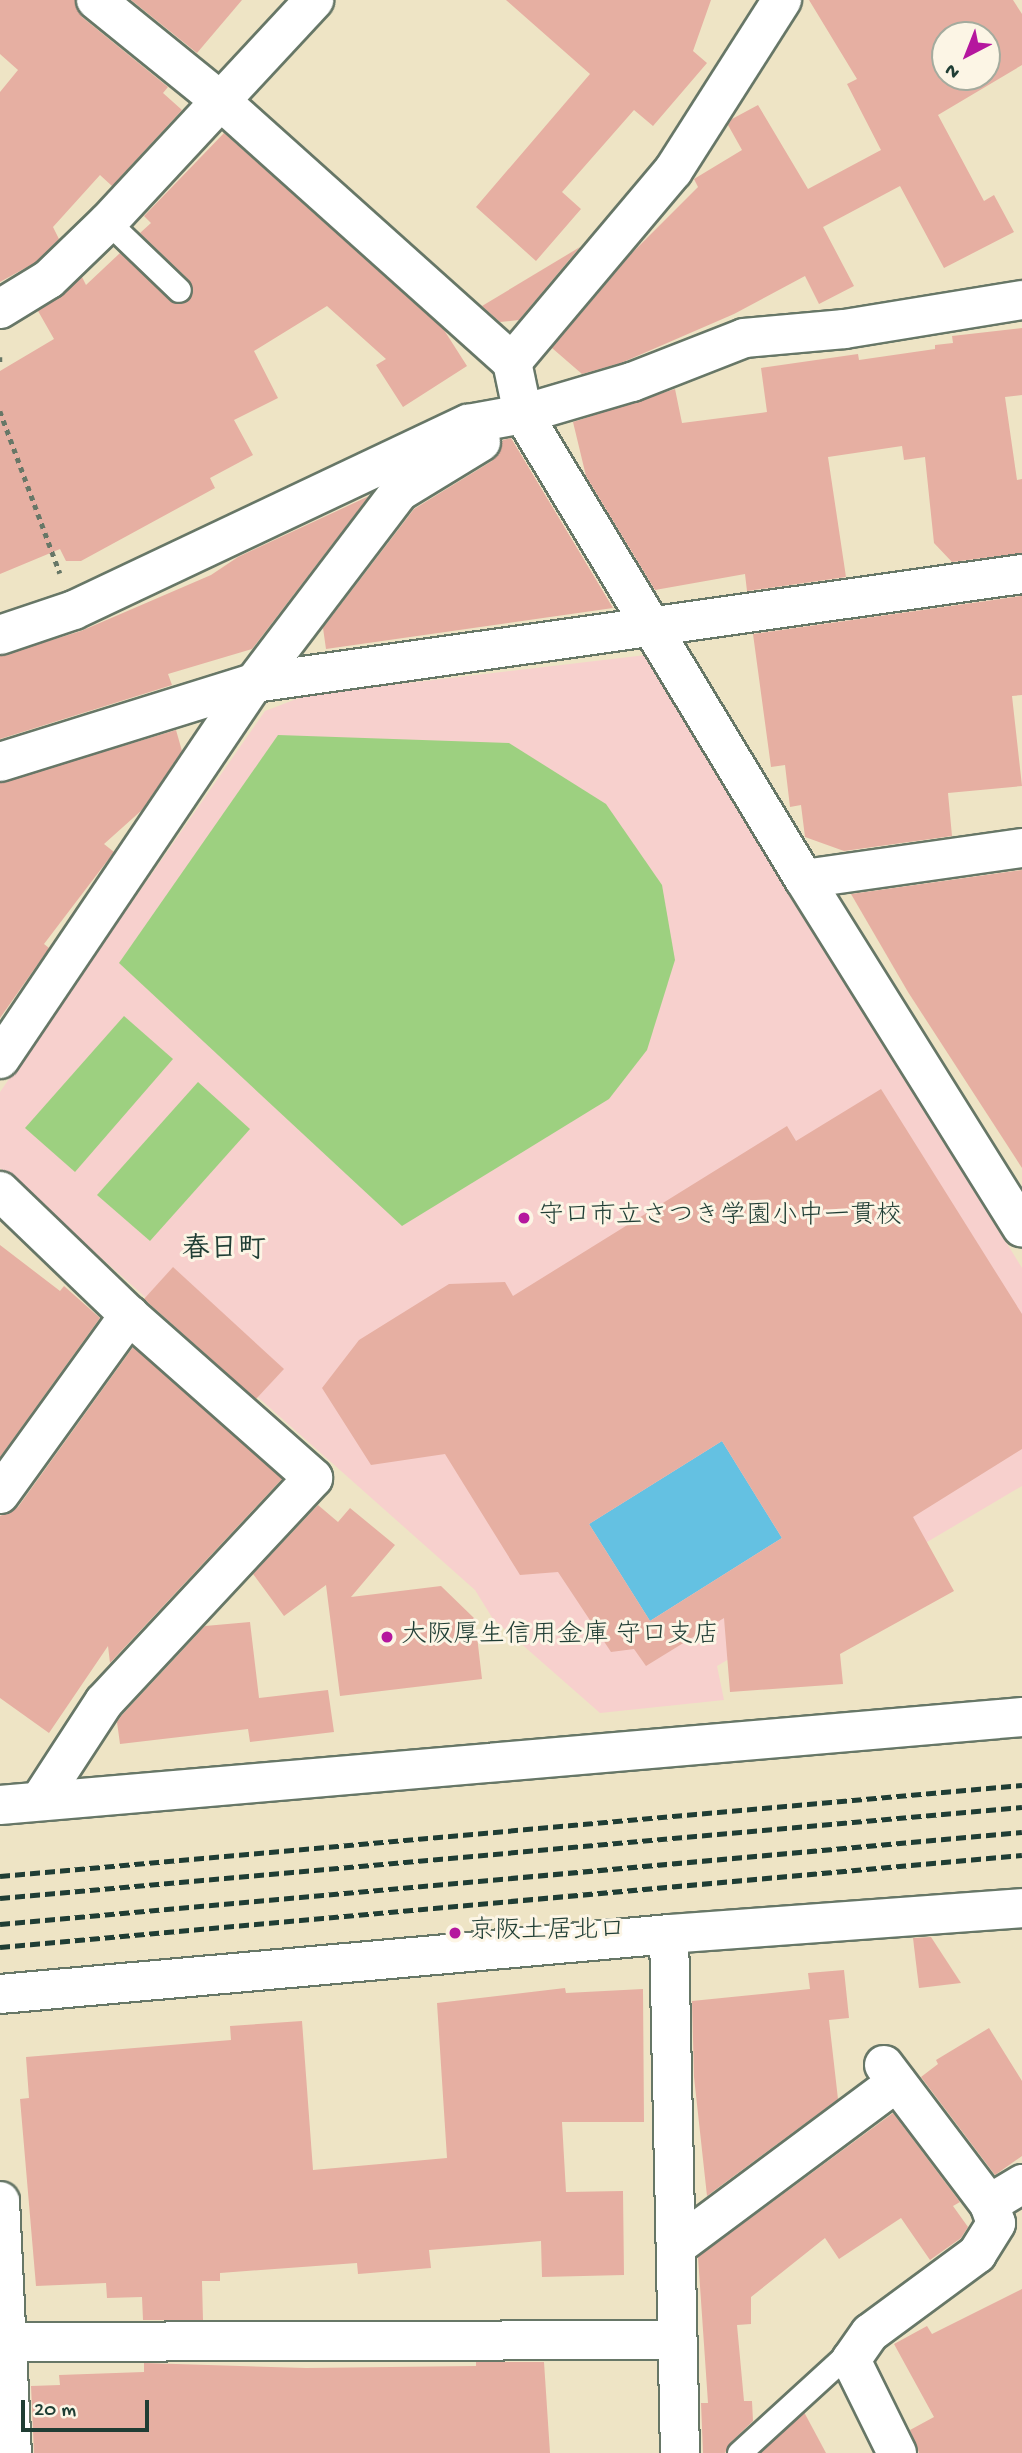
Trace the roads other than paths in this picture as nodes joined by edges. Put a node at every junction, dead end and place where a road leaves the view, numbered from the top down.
1 (96, 0) edge
2 (314, 0) edge
3 (782, 0) edge
4 (222, 102) junction
5 (108, 222) junction
6 (179, 290) dead end
7 (1022, 300) edge
8 (0, 309) edge
9 (512, 362) junction
10 (523, 414) junction
11 (1022, 574) edge
12 (652, 630) junction
13 (0, 635) edge
14 (254, 683) junction
15 (0, 762) edge
16 (1022, 848) edge
17 (803, 878) junction
18 (0, 1059) edge
19 (0, 1191) edge
20 (1022, 1228) edge
21 (129, 1315) junction
22 (0, 1494) edge
23 (1022, 1717) edge
24 (40, 1800) junction
25 (0, 1805) edge
26 (1022, 1908) edge
27 (669, 1934) junction
28 (0, 1994) edge
29 (1022, 2184) edge
30 (0, 2201) edge
31 (989, 2204) junction
32 (677, 2246) junction
33 (677, 2340) junction
34 (5, 2341) edge
35 (851, 2360) junction
36 (12, 2453) edge
37 (680, 2453) edge
38 (739, 2453) edge
39 (897, 2453) edge

1 - 4 street
2 - 4 street
3 - 9 street
4 - 5 street
4 - 9 street
5 - 6 lane
5 - 8 street
7 - 10 street
9 - 10 street
10 - 12 street
10 - 13 street
10 - 14 street
11 - 12 street
12 - 14 street
12 - 17 street
14 - 15 street
14 - 18 street
16 - 17 street
17 - 20 street
19 - 21 street
21 - 22 street
21 - 24 street
23 - 24 street
24 - 25 street
26 - 27 street
27 - 28 street
27 - 32 street
29 - 31 street
30 - 34 street
31 - 32 street
31 - 35 street
32 - 33 street
33 - 34 street
33 - 37 street
34 - 36 street
35 - 38 lane
35 - 39 street

